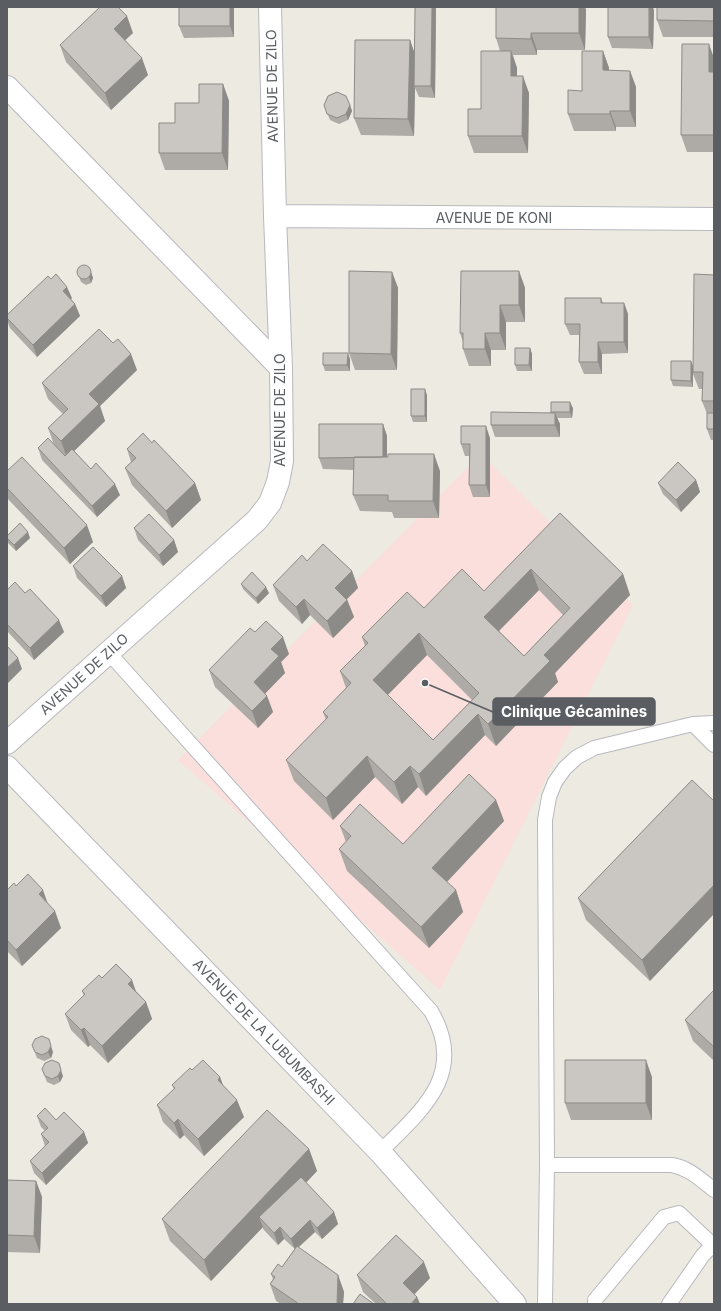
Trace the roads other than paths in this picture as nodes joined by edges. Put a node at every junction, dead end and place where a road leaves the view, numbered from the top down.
1 (270, 7) edge
2 (7, 87) edge
3 (275, 216) junction
4 (714, 219) edge
5 (281, 368) junction
6 (109, 653) junction
7 (714, 723) edge
8 (693, 724) junction
9 (7, 743) edge
10 (714, 745) edge
11 (7, 767) edge
12 (380, 1152) junction
13 (547, 1165) junction
14 (714, 1190) edge
15 (714, 1246) edge
16 (515, 1304) edge
17 (544, 1304) edge
18 (595, 1304) edge
19 (669, 1304) edge

1 - 3 street, AVENUE DE ZILO
2 - 5 street
3 - 4 street, AVENUE DE KONI
3 - 5 street, AVENUE DE ZILO
5 - 6 street, AVENUE DE ZILO
6 - 9 street, AVENUE DE ZILO
6 - 12 lane
7 - 8 lane
8 - 10 lane
8 - 13 lane
11 - 12 street, AVENUE DE LA LUBUMBASHI
12 - 16 street, AVENUE DE LA LUBUMBASHI
13 - 14 lane
13 - 17 lane
15 - 18 lane
15 - 19 lane

